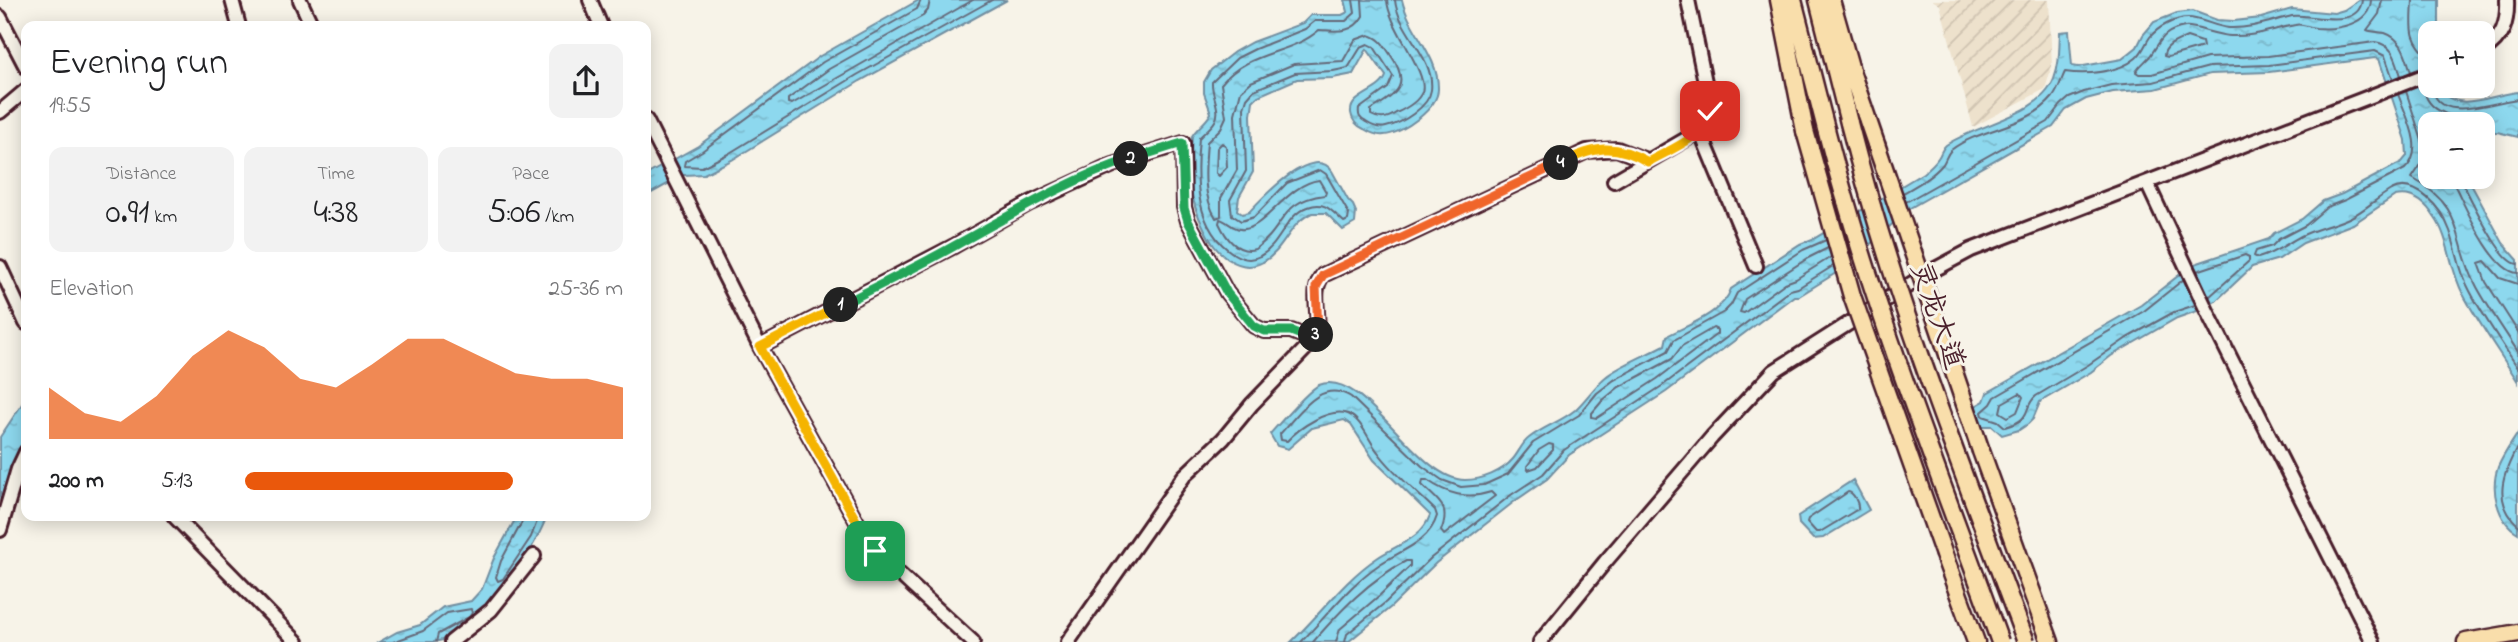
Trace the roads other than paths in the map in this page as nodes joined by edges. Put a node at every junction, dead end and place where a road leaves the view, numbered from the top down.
1 (232, 0) edge
2 (300, 0) edge
3 (590, 0) edge
4 (1688, 0) edge
5 (1779, 0) edge
6 (1794, 0) edge
7 (1818, 0) edge
8 (1831, 0) edge
9 (2507, 0) edge
10 (0, 18) edge
11 (238, 21) edge
12 (310, 21) edge
13 (599, 21) edge
14 (2495, 42) edge
15 (21, 58) edge
16 (2418, 79) edge
17 (21, 94) edge
18 (0, 112) edge
19 (651, 130) edge
20 (1700, 131) junction
21 (1648, 162) junction
22 (1614, 181) dead end
23 (2147, 183) junction
24 (1756, 266) dead end
25 (0, 267) edge
26 (21, 312) edge
27 (1314, 340) junction
28 (760, 347) junction
29 (21, 463) edge
30 (179, 521) edge
31 (0, 530) edge
32 (534, 556) dead end
33 (2518, 633) edge
34 (2050, 640) edge
35 (297, 642) edge
36 (452, 642) edge
37 (972, 642) edge
38 (1068, 642) edge
39 (1540, 642) edge
40 (1976, 642) edge
41 (2000, 642) edge
42 (2026, 642) edge
43 (2373, 642) edge
44 (2466, 642) edge

1 - 11 street
2 - 12 street
3 - 13 street
4 - 20 street
5 - 40 main road, bridge
6 - 41 main road, 灵龙大道, bridge
7 - 42 main road, 灵龙大道, bridge
8 - 34 main road, bridge
9 - 14 street
10 - 15 street
16 - 23 street
17 - 18 street
19 - 28 street
20 - 21 street
20 - 24 street
21 - 22 street
21 - 27 street
23 - 39 street
23 - 43 street
25 - 26 street
27 - 28 street
27 - 38 street
28 - 37 street
29 - 31 street
30 - 35 street
32 - 36 street
33 - 44 main road

